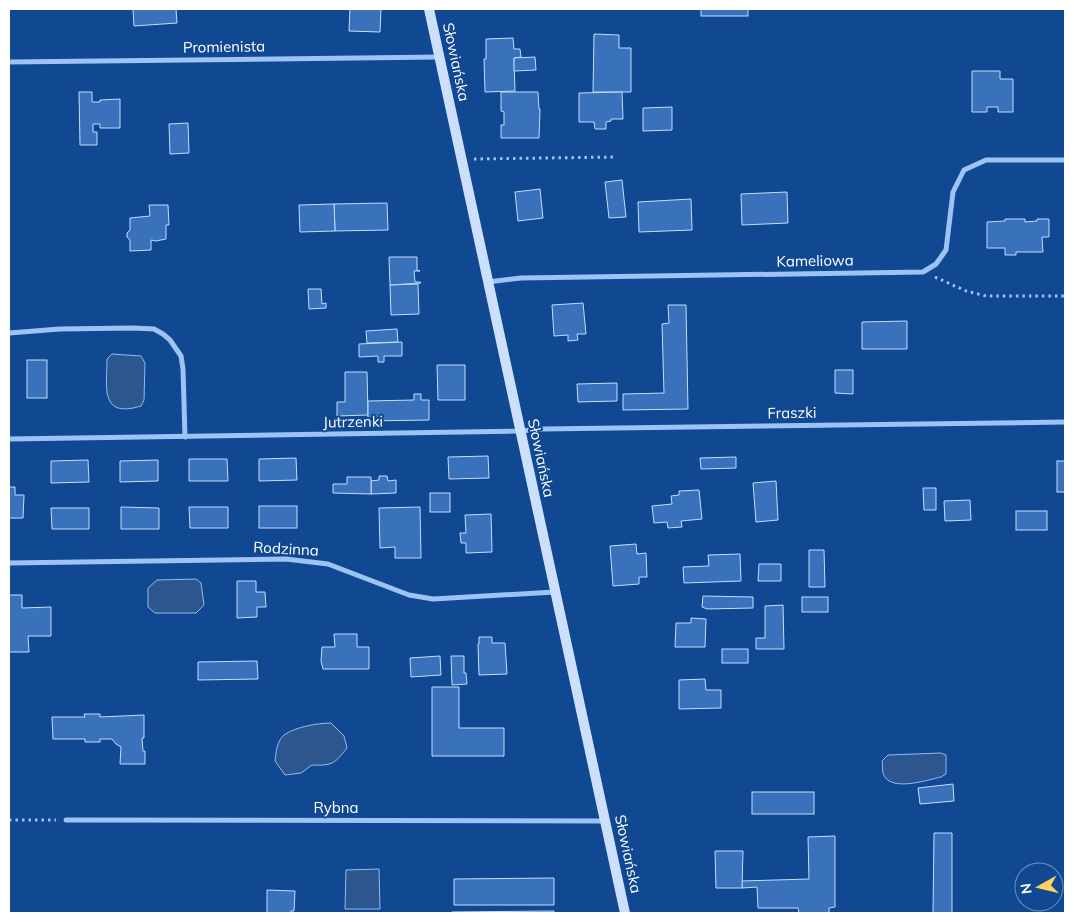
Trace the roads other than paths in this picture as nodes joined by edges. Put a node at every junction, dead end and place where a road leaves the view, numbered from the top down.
1 (429, 9) edge
2 (440, 57) junction
3 (9, 62) edge
4 (1065, 160) edge
5 (488, 282) junction
6 (9, 333) edge
7 (1065, 422) edge
8 (520, 432) junction
9 (185, 437) junction
10 (9, 439) edge
11 (9, 563) edge
12 (556, 592) junction
13 (66, 820) road end
14 (605, 821) junction
15 (625, 913) edge

1 - 2 street, Słowiańska
2 - 3 street, Promienista
2 - 5 street, Słowiańska
4 - 5 street, Kameliowa
5 - 8 street, Słowiańska
6 - 9 street
7 - 8 street, Fraszki
8 - 9 street, Jutrzenki
8 - 12 street, Słowiańska
9 - 10 street, Jutrzenki
11 - 12 street, Rodzinna
12 - 14 street, Słowiańska
13 - 14 street, Rybna
14 - 15 street, Słowiańska

